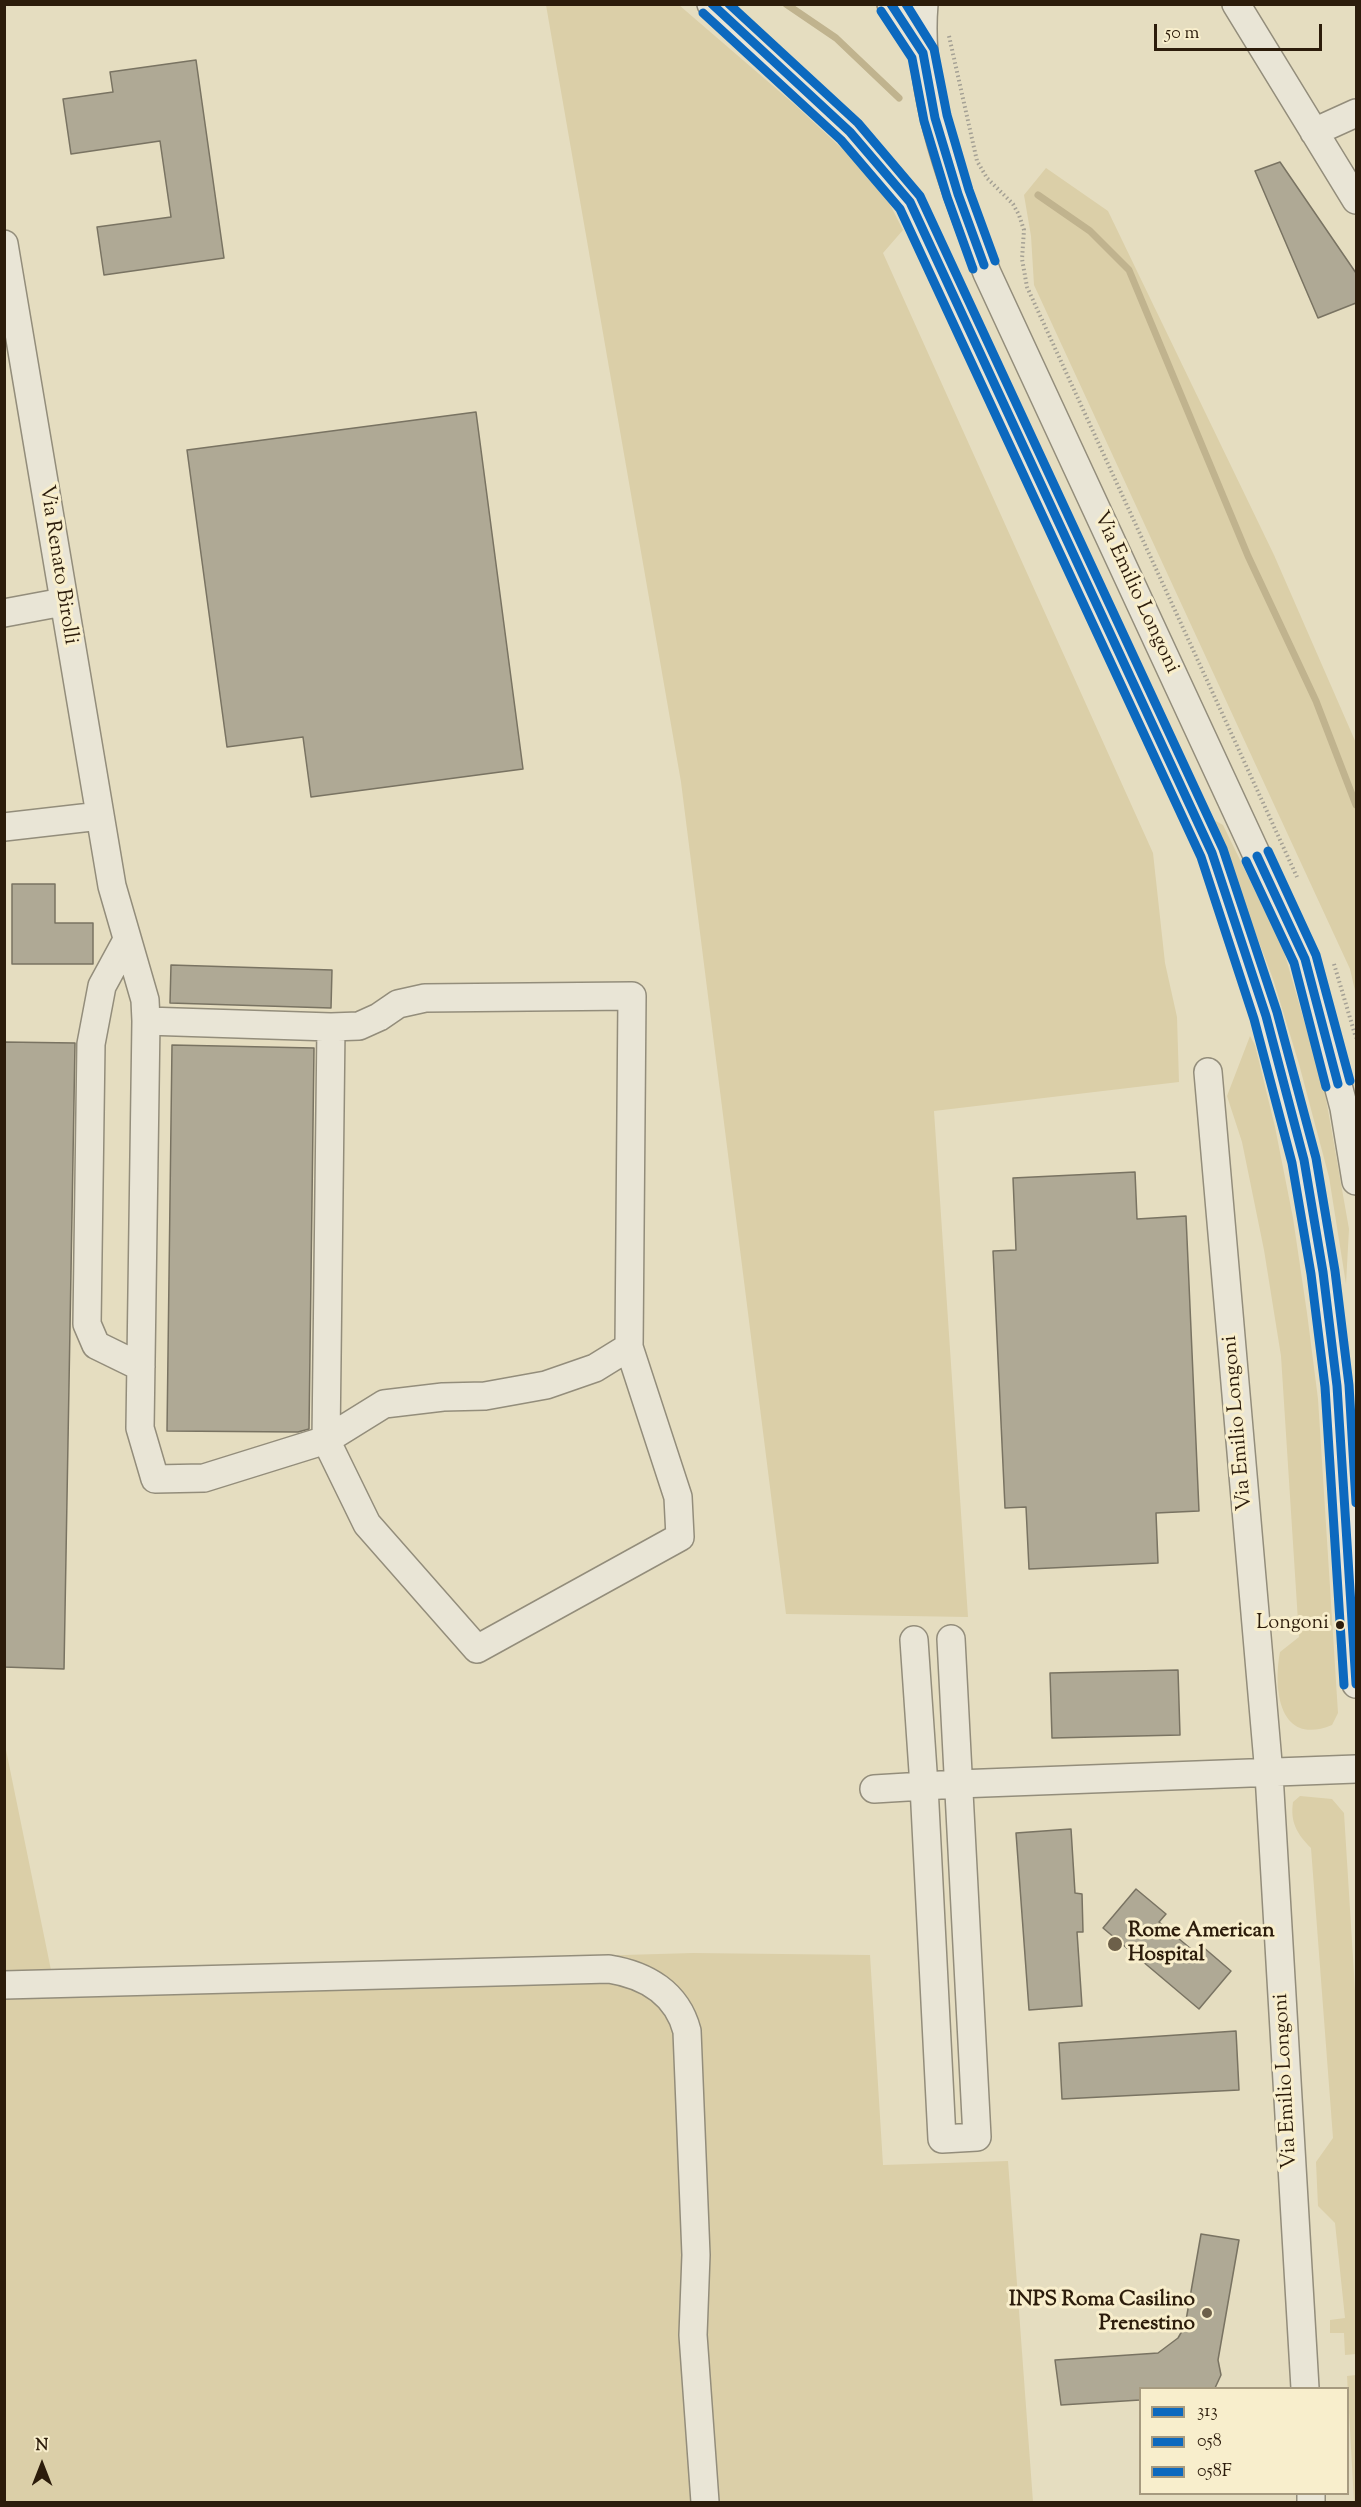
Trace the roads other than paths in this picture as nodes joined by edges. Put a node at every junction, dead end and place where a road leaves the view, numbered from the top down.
1 (711, 4) edge
2 (891, 4) edge
3 (924, 4) edge
4 (1236, 4) edge
5 (923, 53) junction
6 (1356, 113) edge
7 (1314, 132) junction
8 (1356, 200) edge
9 (5, 252) edge
10 (63, 602) junction
11 (4, 613) edge
12 (100, 816) junction
13 (4, 827) edge
14 (127, 940) junction
15 (146, 1021) junction
16 (331, 1027) junction
17 (1208, 1072) dead end
18 (1356, 1181) edge
19 (629, 1347) junction
20 (141, 1366) junction
21 (326, 1440) junction
22 (1354, 1628) edge
23 (951, 1639) dead end
24 (914, 1640) dead end
25 (1356, 1684) edge
26 (1356, 1769) edge
27 (1269, 1774) junction
28 (958, 1784) junction
29 (924, 1786) junction
30 (874, 1789) dead end
31 (4, 1985) edge
32 (1305, 2387) edge
33 (705, 2502) edge

1 - 22 street, Via Emilio Longoni
2 - 5 street
3 - 5 street, Via Emilio Longoni
4 - 7 street
5 - 18 street, Via Emilio Longoni
6 - 7 street
7 - 8 street
9 - 10 street, Via Renato Birolli
10 - 11 street
10 - 12 street, Via Renato Birolli
12 - 13 street
12 - 14 street, Via Renato Birolli
14 - 15 street, Via Renato Birolli
14 - 20 street
15 - 16 street
15 - 20 street, Via Renato Birolli
16 - 19 street
16 - 21 street
17 - 27 street, Via Emilio Longoni
19 - 21 street
19 - 21 street
20 - 21 street, Via Renato Birolli
22 - 25 street, Via Emilio Longoni
23 - 28 street
24 - 29 street
26 - 27 street
27 - 28 street
27 - 32 street, Via Emilio Longoni
28 - 29 street
28 - 29 street
29 - 30 street
31 - 33 street

